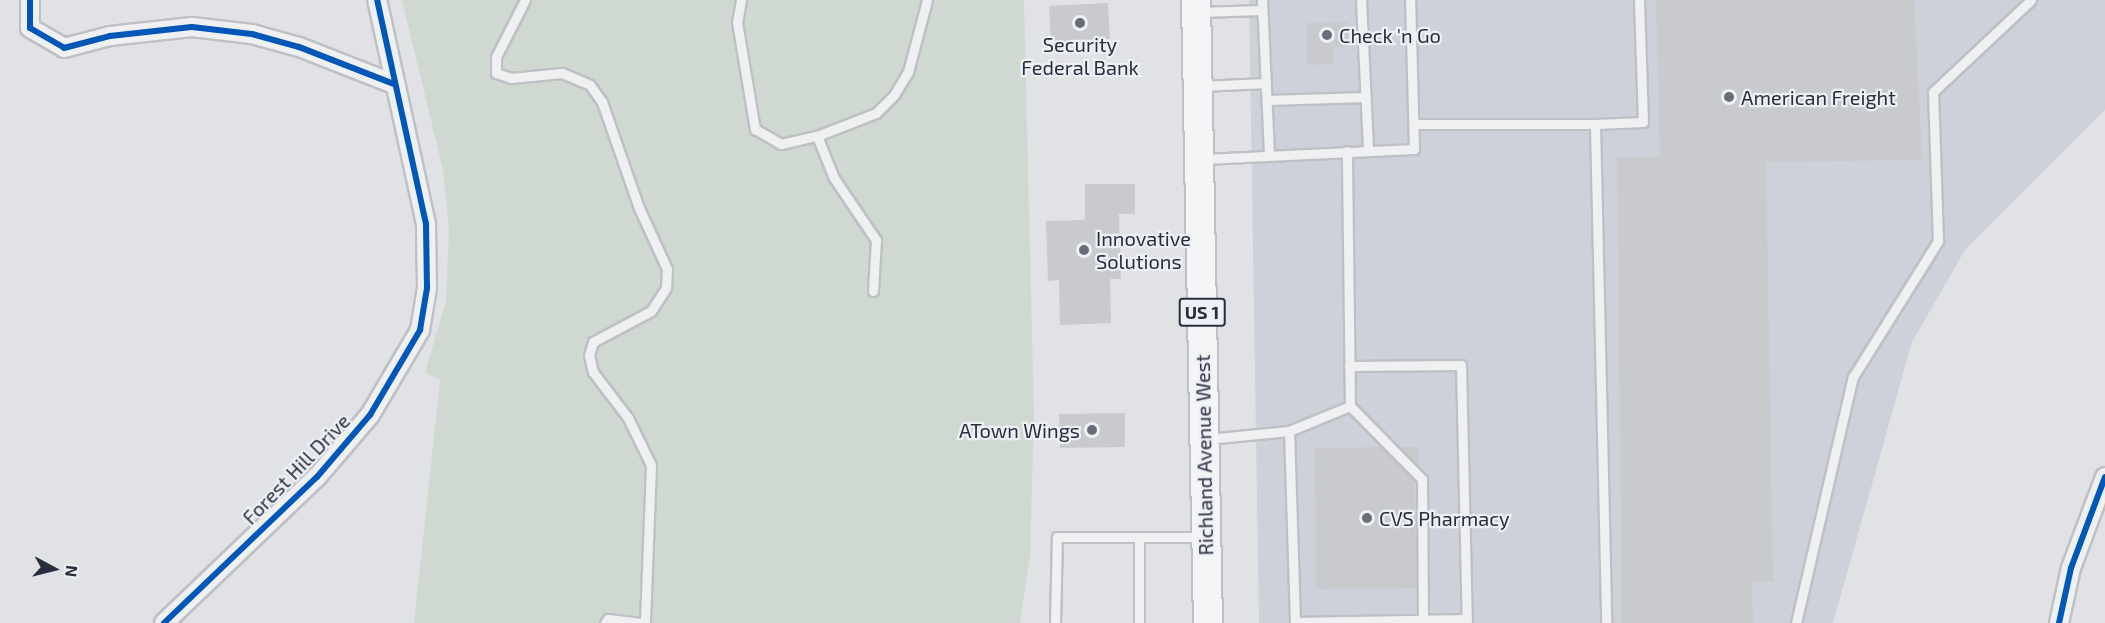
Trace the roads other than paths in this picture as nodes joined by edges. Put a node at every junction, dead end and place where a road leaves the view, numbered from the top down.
1 (30, 0) edge
2 (377, 0) edge
3 (525, 0) edge
4 (741, 0) edge
5 (927, 0) edge
6 (1262, 0) edge
7 (1361, 0) edge
8 (1410, 0) edge
9 (1639, 0) edge
10 (2031, 0) edge
11 (1196, 6) edge
12 (1262, 10) junction
13 (1266, 83) junction
14 (394, 84) junction
15 (1198, 86) junction
16 (1366, 97) junction
17 (1267, 100) junction
18 (1414, 124) junction
19 (1595, 124) junction
20 (818, 136) junction
21 (1347, 151) junction
22 (1368, 151) junction
23 (1269, 155) junction
24 (1199, 159) junction
25 (873, 291) dead end
26 (1349, 366) junction
27 (1350, 406) junction
28 (1289, 432) junction
29 (1203, 439) junction
30 (2105, 477) edge
31 (1139, 537) junction
32 (1206, 537) junction
33 (1423, 620) junction
34 (1467, 621) edge
35 (1294, 622) edge
36 (164, 623) edge
37 (605, 623) edge
38 (643, 623) edge
39 (1054, 623) edge
40 (1139, 623) edge
41 (1208, 623) edge
42 (1606, 623) edge
43 (1796, 623) edge
44 (2059, 623) edge

1 - 14 street
2 - 14 street, Forest Hill Drive
3 - 38 lane
4 - 20 lane
5 - 20 lane
6 - 12 lane
7 - 16 lane
8 - 18 lane
9 - 19 lane
10 - 43 lane
11 - 12 lane
11 - 15 main road, Richland Avenue West / US 1
12 - 13 lane
13 - 15 lane
13 - 17 lane
14 - 36 street, Forest Hill Drive
15 - 24 main road, Richland Avenue West / US 1
16 - 17 lane
16 - 22 lane
17 - 23 lane
18 - 19 lane
18 - 22 lane
19 - 42 lane
20 - 25 lane
21 - 22 lane
21 - 23 lane
21 - 26 lane
23 - 24 lane
24 - 29 main road, Richland Avenue West / US 1
26 - 27 lane
26 - 34 lane
27 - 28 lane
27 - 33 lane
28 - 29 lane
28 - 35 lane
29 - 32 main road, Richland Avenue West / US 1
30 - 44 street
31 - 32 lane
31 - 39 lane
31 - 40 lane
32 - 41 main road, Richland Avenue West / US 1
33 - 34 lane
33 - 35 lane
37 - 38 lane

